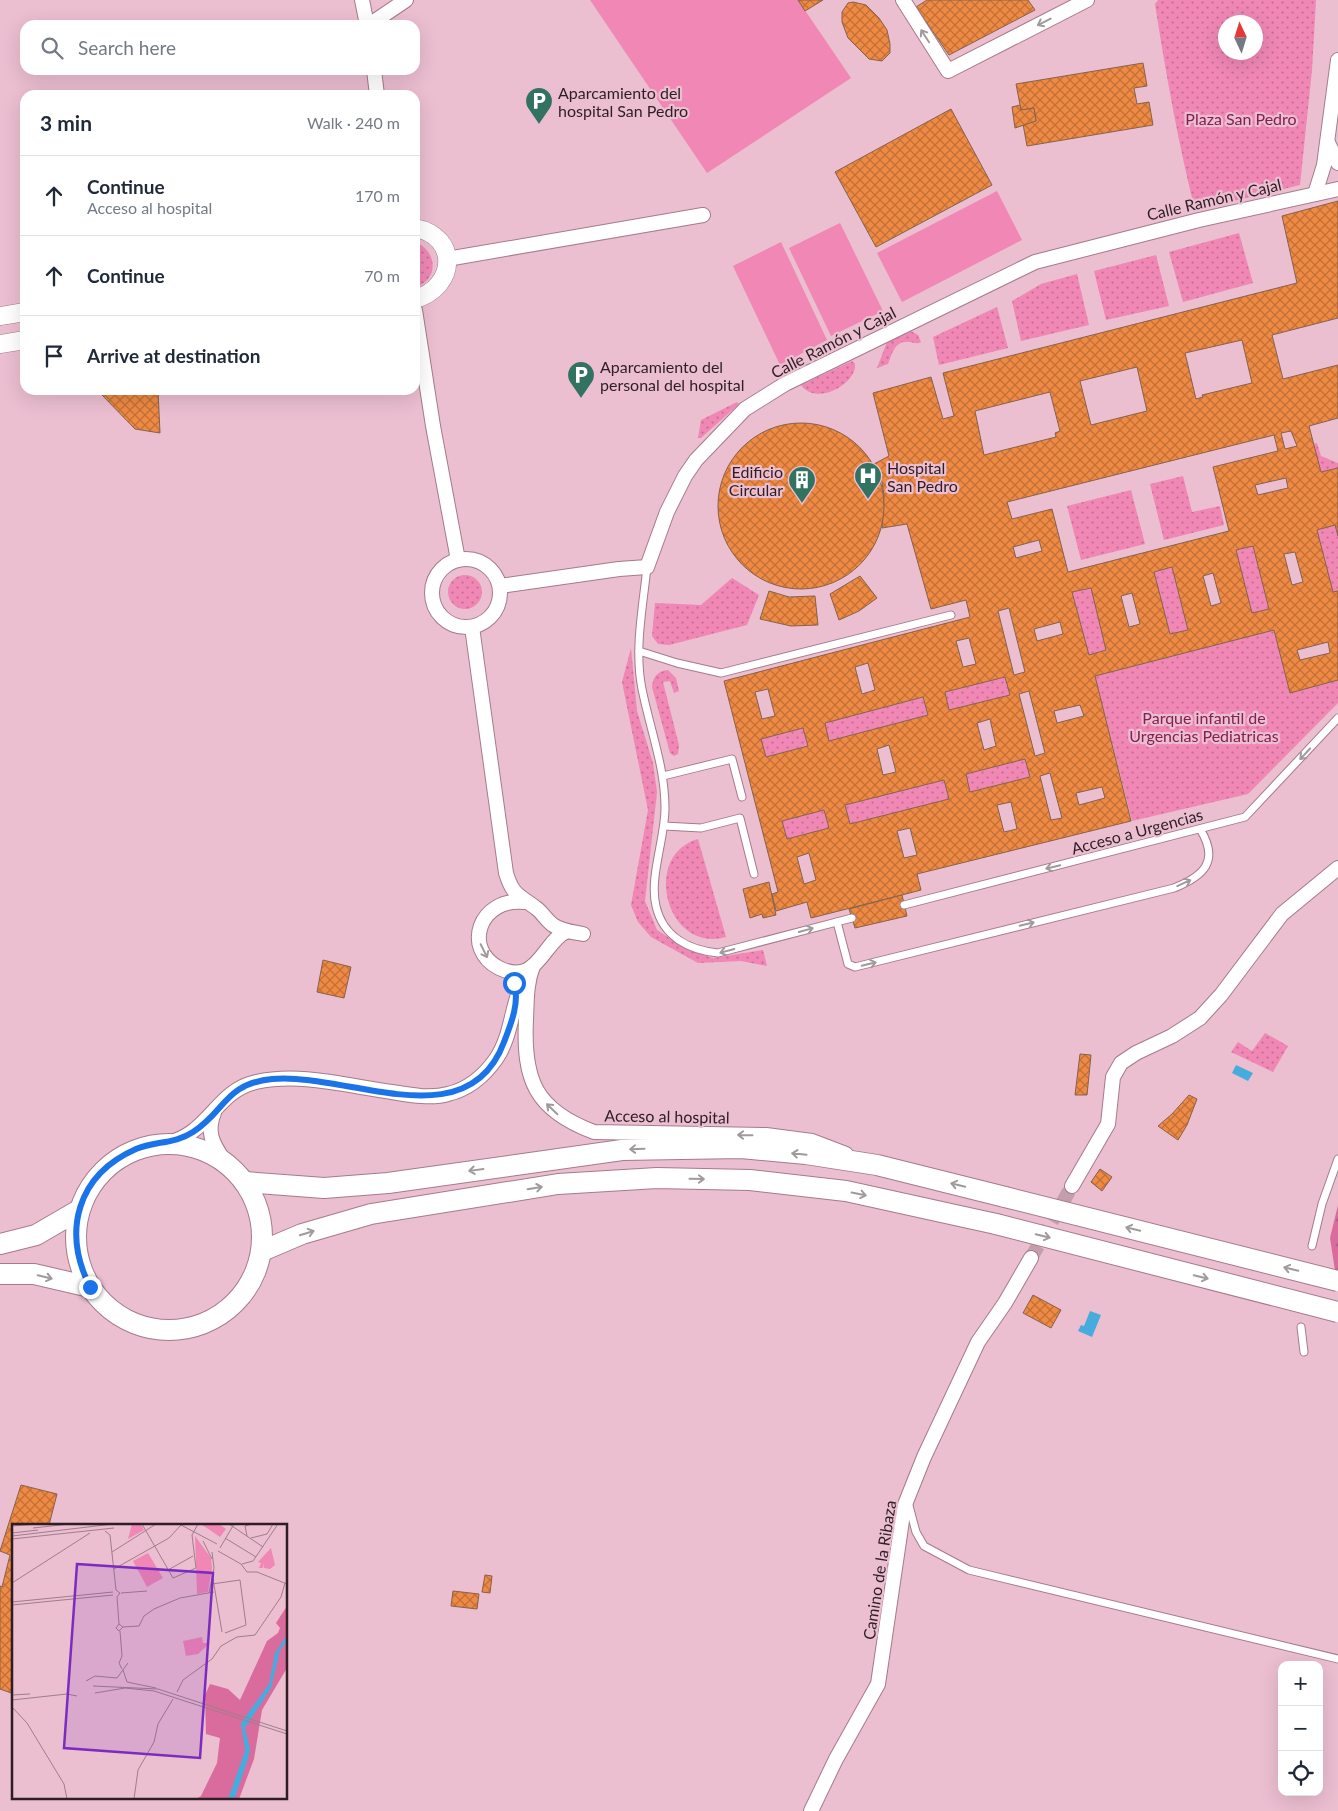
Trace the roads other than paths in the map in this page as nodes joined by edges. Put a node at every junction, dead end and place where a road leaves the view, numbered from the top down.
1 (362, 0) edge
2 (406, 0) edge
3 (902, 0) edge
4 (1087, 0) edge
5 (367, 20) edge
6 (376, 20) edge
7 (1338, 60) edge
8 (375, 75) edge
9 (376, 90) edge
10 (1334, 108) edge
11 (1328, 142) junction
12 (1338, 163) edge
13 (1338, 189) edge
14 (1315, 194) junction
15 (703, 215) dead end
16 (420, 229) edge
17 (447, 258) junction
18 (420, 297) edge
19 (20, 313) edge
20 (0, 316) edge
21 (420, 339) edge
22 (20, 341) edge
23 (0, 344) edge
24 (458, 560) junction
25 (647, 567) junction
26 (500, 586) junction
27 (952, 615) dead end
28 (472, 627) junction
29 (639, 651) junction
30 (1338, 718) edge
31 (663, 776) junction
32 (742, 797) dead end
33 (664, 826) junction
34 (1200, 829) junction
35 (1338, 868) edge
36 (506, 873) junction
37 (754, 874) dead end
38 (525, 902) junction
39 (904, 905) dead end
40 (497, 906) junction
41 (544, 915) junction
42 (852, 918) dead end
43 (837, 922) junction
44 (567, 931) junction
45 (583, 934) dead end
46 (548, 949) junction
47 (533, 966) junction
48 (499, 968) junction
49 (516, 995) junction
50 (220, 1105) junction
51 (167, 1143) junction
52 (223, 1159) junction
53 (1338, 1159) edge
54 (877, 1165) junction
55 (244, 1182) junction
56 (1074, 1183) tunnel mouth
57 (79, 1210) junction
58 (0, 1244) edge
59 (1312, 1246) dead end
60 (262, 1251) junction
61 (1031, 1258) tunnel mouth
62 (0, 1274) edge
63 (1338, 1281) edge
64 (90, 1287) junction
65 (1338, 1312) edge
66 (1301, 1327) dead end
67 (1304, 1352) dead end
68 (907, 1499) junction
69 (1338, 1659) edge
70 (811, 1811) edge

1 - 5 street
2 - 6 street
4 -> 3 street
7 - 10 street
8 - 9 street
10 - 11 street
11 - 12 street
11 - 14 street
13 - 14 street, Calle Ramón y Cajal
14 - 25 street, Calle Ramón y Cajal
15 - 17 street
16 - 17 street
17 - 18 street
19 - 20 street
21 - 24 street
22 - 23 street
24 - 26 street
24 - 28 street
25 - 26 street
25 - 29 lane, Calle Ramón y Cajal
26 - 28 street
27 - 29 lane
28 - 36 street
29 - 31 lane, Calle Ramón y Cajal
30 -> 34 lane, Acceso a Urgencias
31 - 32 lane
31 - 33 lane, Calle Ramón y Cajal
33 - 37 lane
33 - 43 lane, Calle Ramón y Cajal
34 -> 39 lane, Acceso a Urgencias
43 -> 34 lane
35 - 56 street
36 - 38 street
36 - 40 street
38 - 40 street
38 - 41 street
40 -> 48 street
41 - 44 street
41 - 46 street
42 - 43 lane, Calle Ramón y Cajal
44 - 45 street
44 - 46 street
46 - 47 street
47 - 48 street
47 - 49 street
54 -> 47 street, Acceso al hospital
48 - 49 street
49 - 50 street
50 - 51 street
50 - 52 street
51 - 52 main road
51 - 57 main road
52 - 55 main road
53 - 59 lane
54 -> 55 main road
63 -> 54 main road, bridge
55 - 60 main road
57 - 58 main road
57 - 64 main road
60 - 64 main road
60 -> 65 main road, bridge
61 - 68 street, Camino de la Ribaza
62 -> 64 main road
66 - 67 lane
68 - 69 lane
68 - 70 street, Camino de la Ribaza

